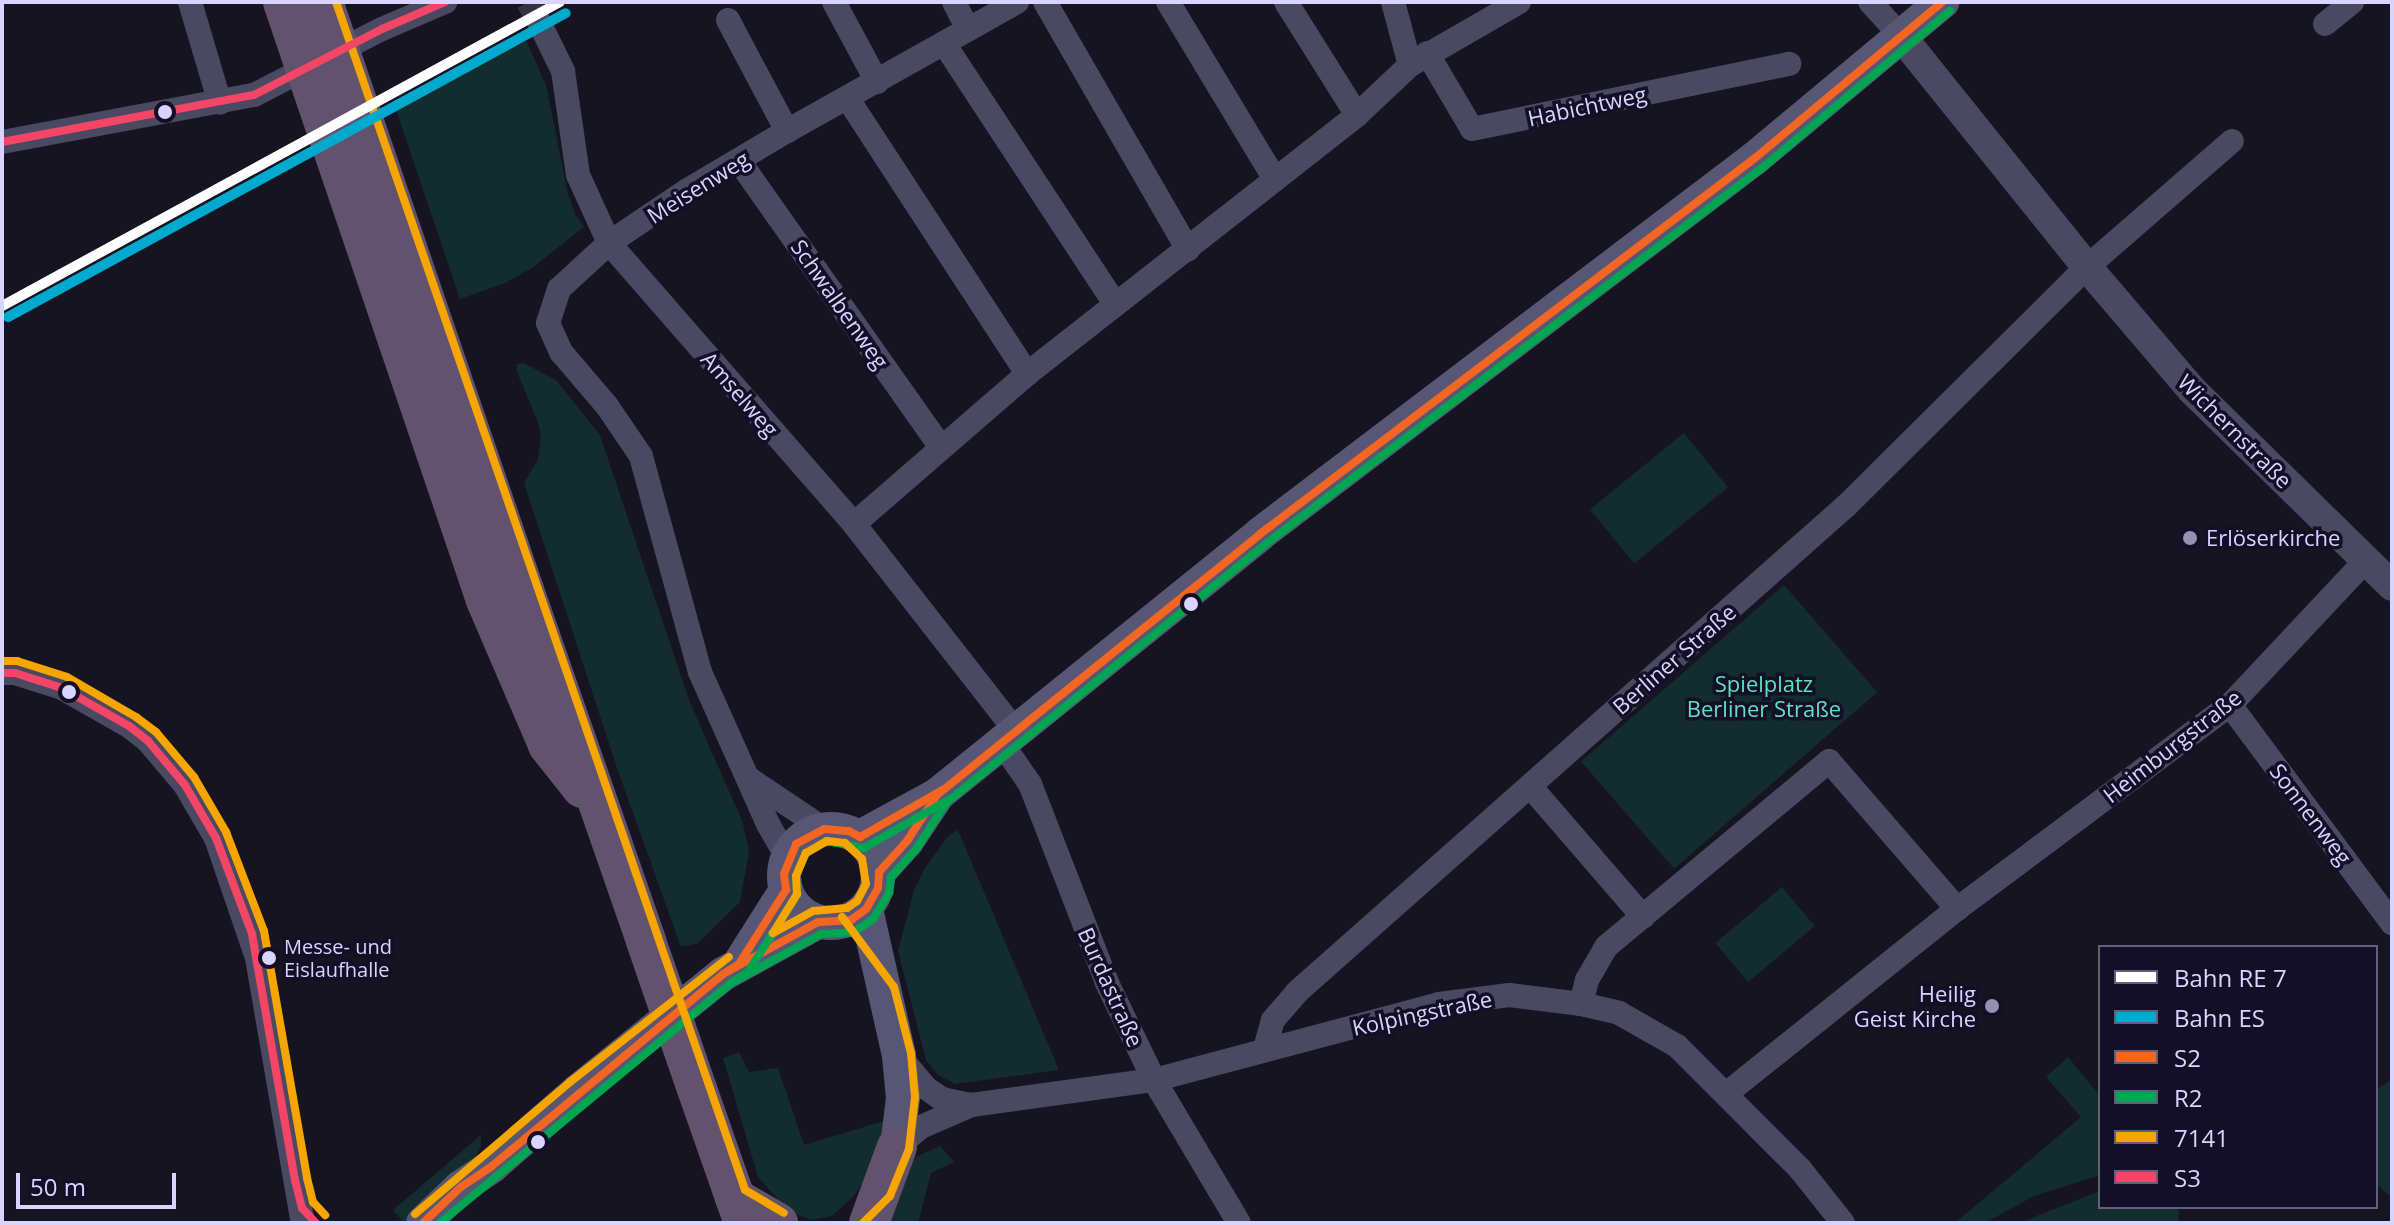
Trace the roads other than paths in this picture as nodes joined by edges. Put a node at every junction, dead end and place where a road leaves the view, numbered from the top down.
1 (190, 2) edge
2 (283, 2) edge
3 (323, 2) edge
4 (445, 2) edge
5 (834, 2) edge
6 (954, 2) edge
7 (1017, 2) edge
8 (1045, 2) edge
9 (1168, 2) edge
10 (1286, 2) edge
11 (1393, 2) edge
12 (1519, 2) edge
13 (1870, 2) edge
14 (1942, 2) edge
15 (2352, 2) edge
16 (728, 20) dead end
17 (539, 22) tunnel mouth
18 (2325, 24) dead end
19 (968, 30) junction
20 (1901, 36) junction
21 (945, 45) junction
22 (1418, 59) junction
23 (1789, 64) dead end
24 (877, 82) junction
25 (848, 99) junction
26 (220, 103) junction
27 (1357, 115) junction
28 (787, 131) junction
29 (2232, 141) dead end
30 (2, 142) edge
31 (739, 161) junction
32 (1274, 178) junction
33 (609, 243) junction
34 (1188, 250) junction
35 (2087, 267) junction
36 (1115, 304) junction
37 (1027, 374) junction
38 (941, 447) junction
39 (854, 524) junction
40 (2366, 560) junction
41 (2392, 586) edge
42 (2, 673) edge
43 (2230, 705) junction
44 (1008, 736) junction
45 (746, 776) junction
46 (1530, 786) junction
47 (937, 795) junction
48 (604, 816) junction
49 (824, 829) junction
50 (860, 837) junction
51 (879, 872) junction
52 (787, 874) junction
53 (866, 909) junction
54 (1957, 909) junction
55 (1643, 917) junction
56 (825, 923) junction
57 (2392, 923) edge
58 (739, 964) junction
59 (883, 991) junction
60 (1581, 1004) junction
61 (1265, 1049) junction
62 (899, 1056) junction
63 (1154, 1080) junction
64 (1726, 1094) junction
65 (971, 1105) junction
66 (897, 1147) junction
67 (492, 1166) junction
68 (874, 1208) edge
69 (739, 1210) edge
70 (307, 1218) edge
71 (423, 1223) edge
72 (458, 1223) edge
73 (778, 1223) edge
74 (845, 1223) edge
75 (1239, 1223) edge
76 (1843, 1223) edge

1 - 26 street
2 - 48 highway, bridge
3 - 48 highway, bridge
4 - 26 street
5 - 24 street
6 - 19 street
7 - 19 street, Meisenweg
8 - 34 street
9 - 32 street
10 - 27 street
11 - 22 street
12 - 22 street
13 - 20 street
14 - 20 main road
15 - 18 street
16 - 28 street
17 - 33 street, Amselweg
19 - 21 street, Meisenweg
20 - 35 street, Wichernstraße
20 - 44 main road
21 - 24 street, Meisenweg
21 - 36 street
22 - 23 street, Habichtweg
22 - 27 street
24 - 25 street, Meisenweg
25 - 28 street, Meisenweg
25 - 37 street
26 - 30 street
27 - 32 street
28 - 31 street, Meisenweg
29 - 35 street
31 - 33 street, Meisenweg
31 - 38 street, Schwalbenweg
32 - 34 street
33 - 39 street, Amselweg
33 - 45 street, Meisenweg
34 - 36 street
35 - 40 street, Wichernstraße
35 - 46 street, Berliner Straße
36 - 37 street
37 - 38 street
38 - 39 street
39 - 44 street, Amselweg
40 - 41 street, Wichernstraße
40 - 43 street, Heimburgstraße
42 - 70 street
43 - 54 street, Heimburgstraße
43 - 57 street, Sonnenweg
44 - 47 main road
44 - 63 street, Burdastraße
45 - 49 street
45 - 52 street
46 - 55 street
46 - 61 street, Berliner Straße
47 - 50 main road
47 - 51 main road
48 - 69 highway, bridge
49 - 50 main road
49 - 52 main road
50 - 51 main road
51 - 53 main road
52 - 56 main road
52 - 58 main road
53 - 56 main road
53 - 59 main road
54 - 55 street
54 - 64 street, Heimburgstraße
55 - 60 street
56 - 58 main road
56 - 59 main road
58 - 67 main road
59 - 62 main road
60 - 61 street, Kolpingstraße
60 - 64 street, Kolpingstraße
61 - 63 street, Kolpingstraße
62 - 65 street, Kolpingstraße
62 - 66 main road
63 - 65 street, Kolpingstraße
63 - 75 street, Burdastraße
64 - 76 street, Kolpingstraße
65 - 66 street, Kolpingstraße
66 - 68 highway
67 - 71 main road
67 - 72 main road
68 - 74 highway
69 - 73 highway

